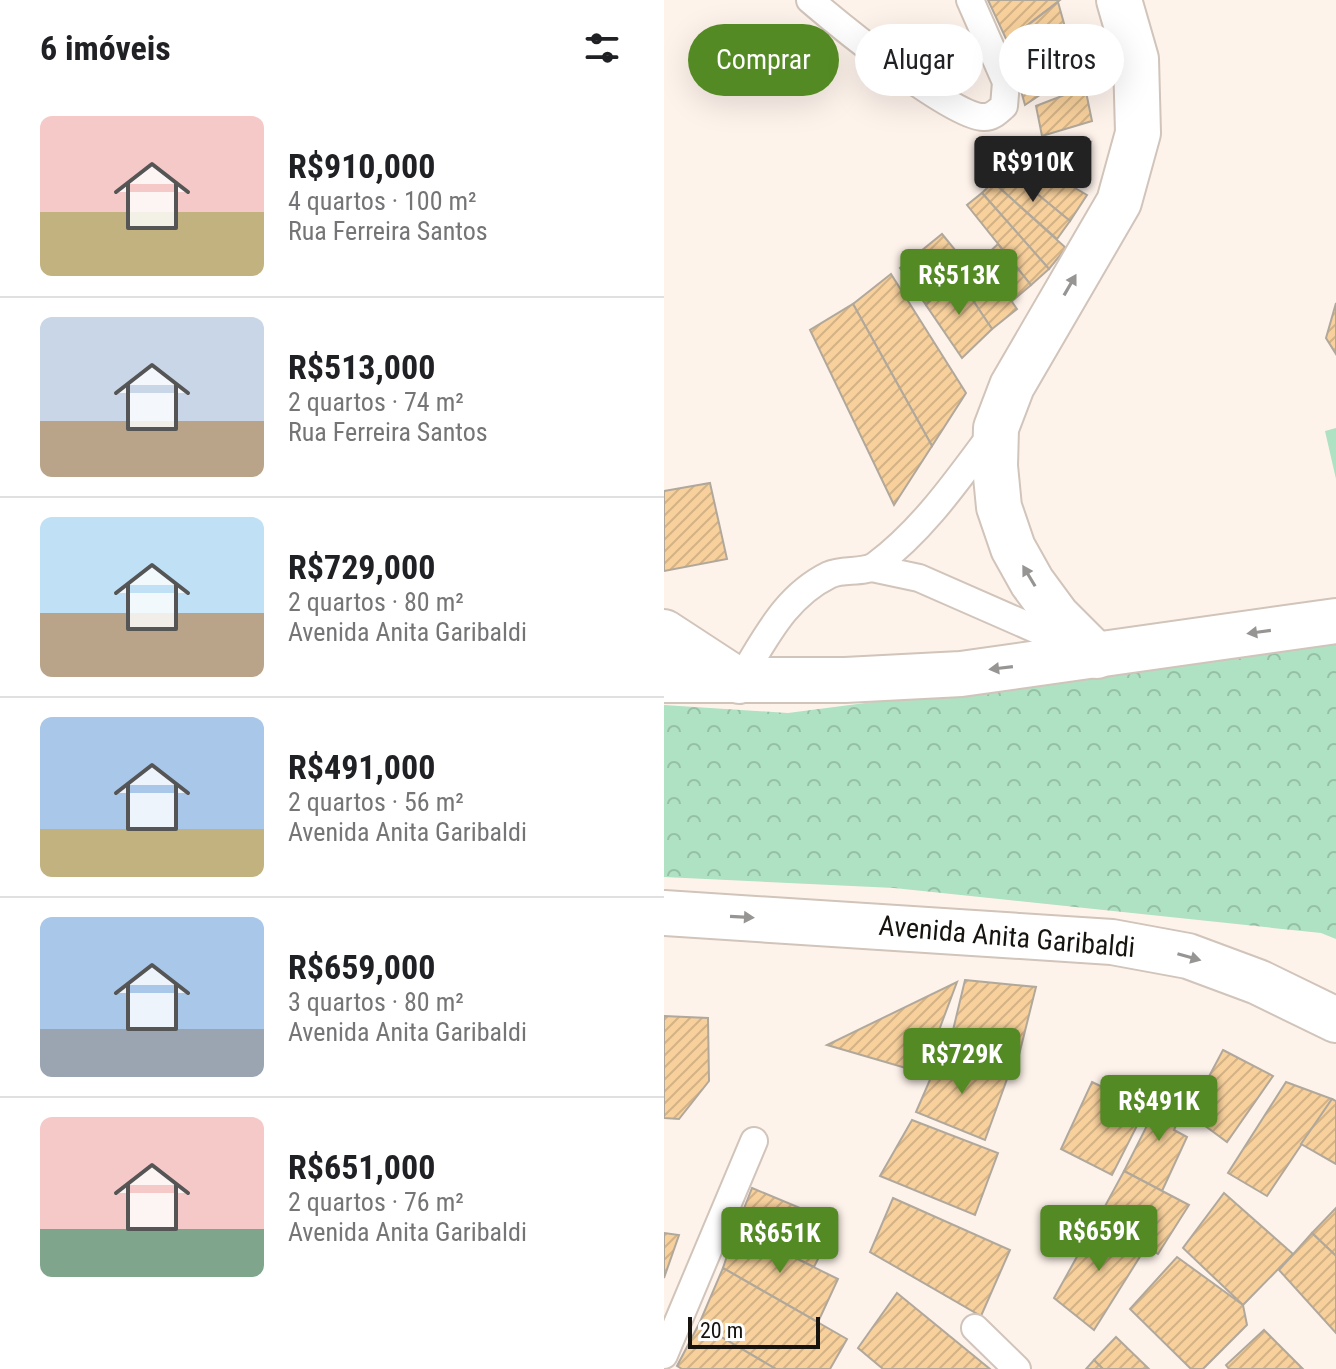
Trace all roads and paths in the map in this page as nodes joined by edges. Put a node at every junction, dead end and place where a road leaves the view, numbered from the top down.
1 (810, 0) edge
2 (970, 0) edge
3 (1119, 0) edge
4 (996, 428) junction
5 (872, 568) junction
6 (1336, 621) edge
7 (664, 632) edge
8 (1097, 656) junction
9 (664, 680) edge
10 (739, 681) junction
11 (664, 913) edge
12 (1336, 1020) edge
13 (754, 1141) dead end
14 (975, 1328) dead end
15 (664, 1355) edge
16 (1017, 1369) edge

1 - 2 lane
4 -> 3 main road
4 - 5 lane
8 -> 4 main road
5 - 8 lane
5 - 10 lane
6 -> 8 main road
7 - 10 main road
8 -> 10 main road
9 - 10 main road
11 -> 12 main road, Avenida Anita Garibaldi
13 - 15 lane
14 - 16 lane

